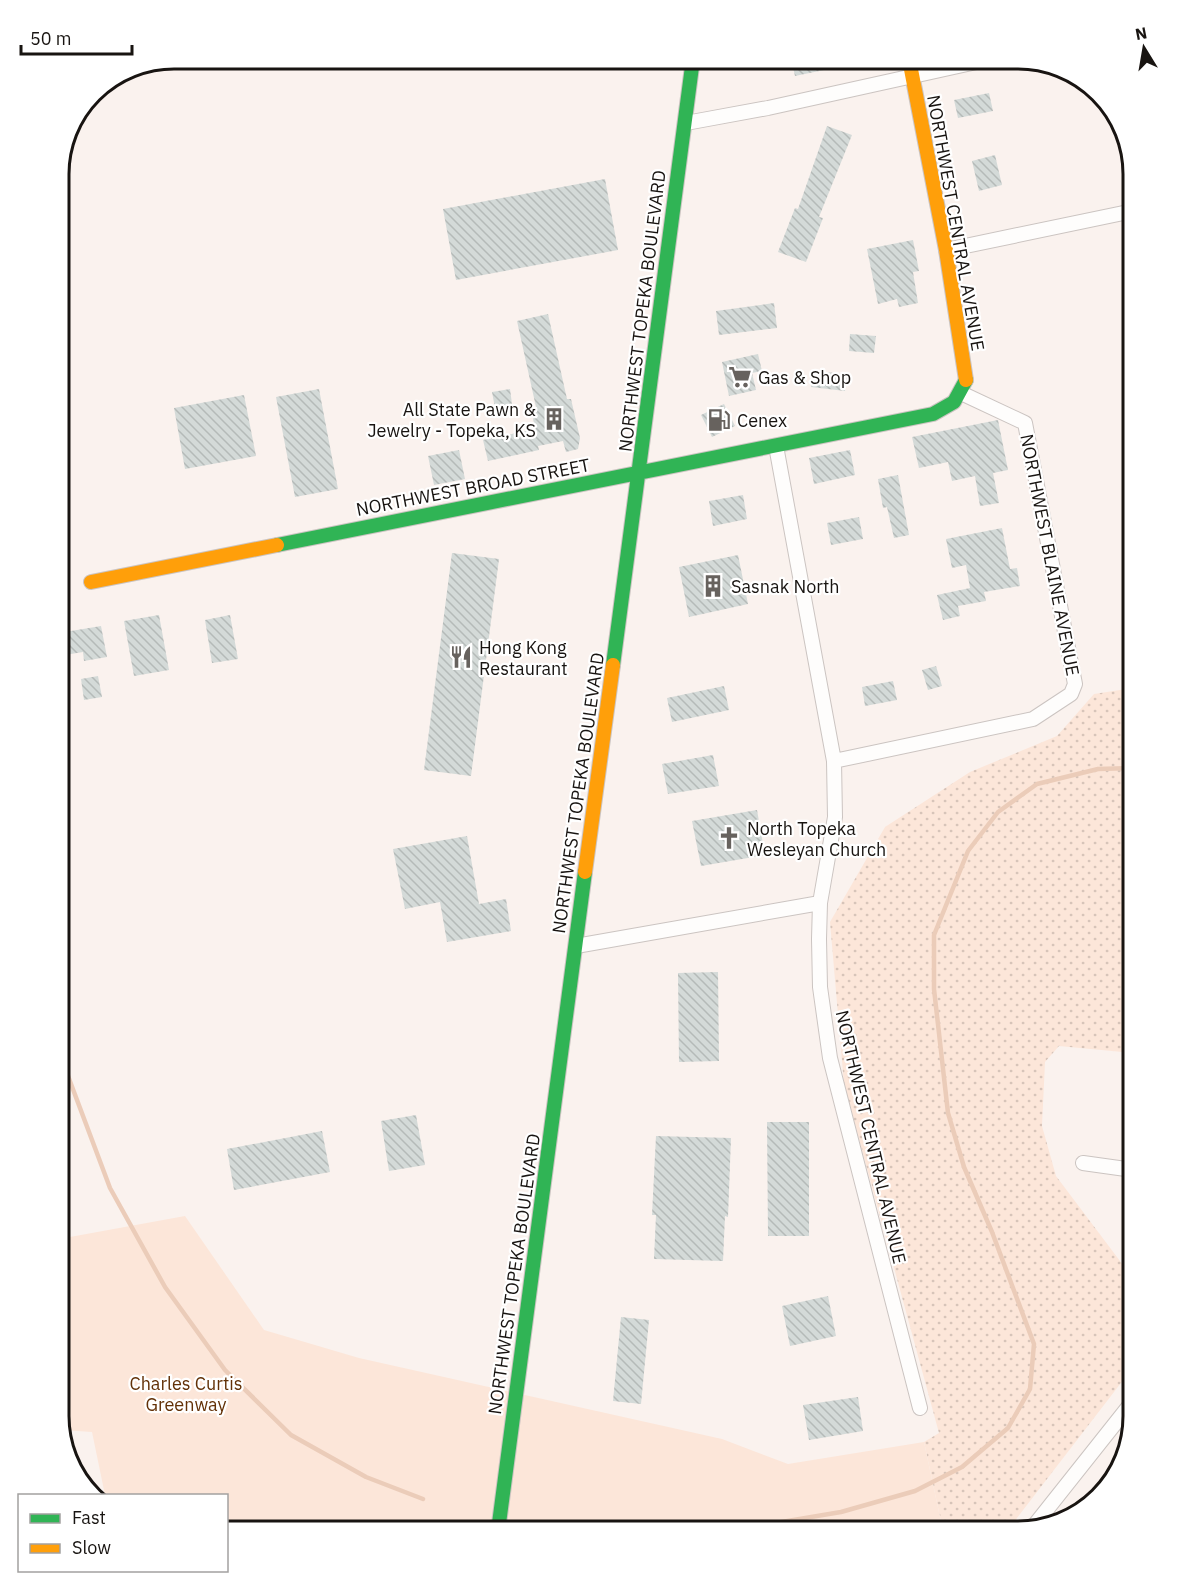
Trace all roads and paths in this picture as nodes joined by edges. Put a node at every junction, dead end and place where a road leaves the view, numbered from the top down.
1 (692, 69) edge
2 (910, 69) edge
3 (941, 69) edge
4 (911, 75) junction
5 (686, 123) junction
6 (1123, 212) edge
7 (946, 250) junction
8 (961, 393) junction
9 (776, 446) junction
10 (639, 473) junction
11 (91, 582) dead end
12 (834, 760) junction
13 (820, 903) junction
14 (576, 946) junction
15 (1083, 1163) dead end
16 (1123, 1168) edge
17 (920, 1408) dead end
18 (1123, 1415) edge
19 (1040, 1518) edge
20 (499, 1521) edge

1 - 5 main road, NORTHWEST TOPEKA BOULEVARD
2 - 4 main road, NORTHWEST CENTRAL AVENUE
3 - 4 street
4 - 5 street
4 - 7 main road, NORTHWEST CENTRAL AVENUE
5 - 10 main road, NORTHWEST TOPEKA BOULEVARD
6 - 7 street
7 - 8 main road, NORTHWEST CENTRAL AVENUE
8 - 9 main road, NORTHWEST BROAD STREET
8 - 12 street, NORTHWEST BLAINE AVENUE
9 - 10 main road, NORTHWEST BROAD STREET
9 - 12 street, NORTHWEST CENTRAL AVENUE
10 - 11 main road, NORTHWEST BROAD STREET
10 - 14 main road, NORTHWEST TOPEKA BOULEVARD
12 - 13 street, NORTHWEST CENTRAL AVENUE
13 - 14 street
13 - 17 street, NORTHWEST CENTRAL AVENUE
14 - 20 main road, NORTHWEST TOPEKA BOULEVARD
15 - 16 street
18 - 19 street

